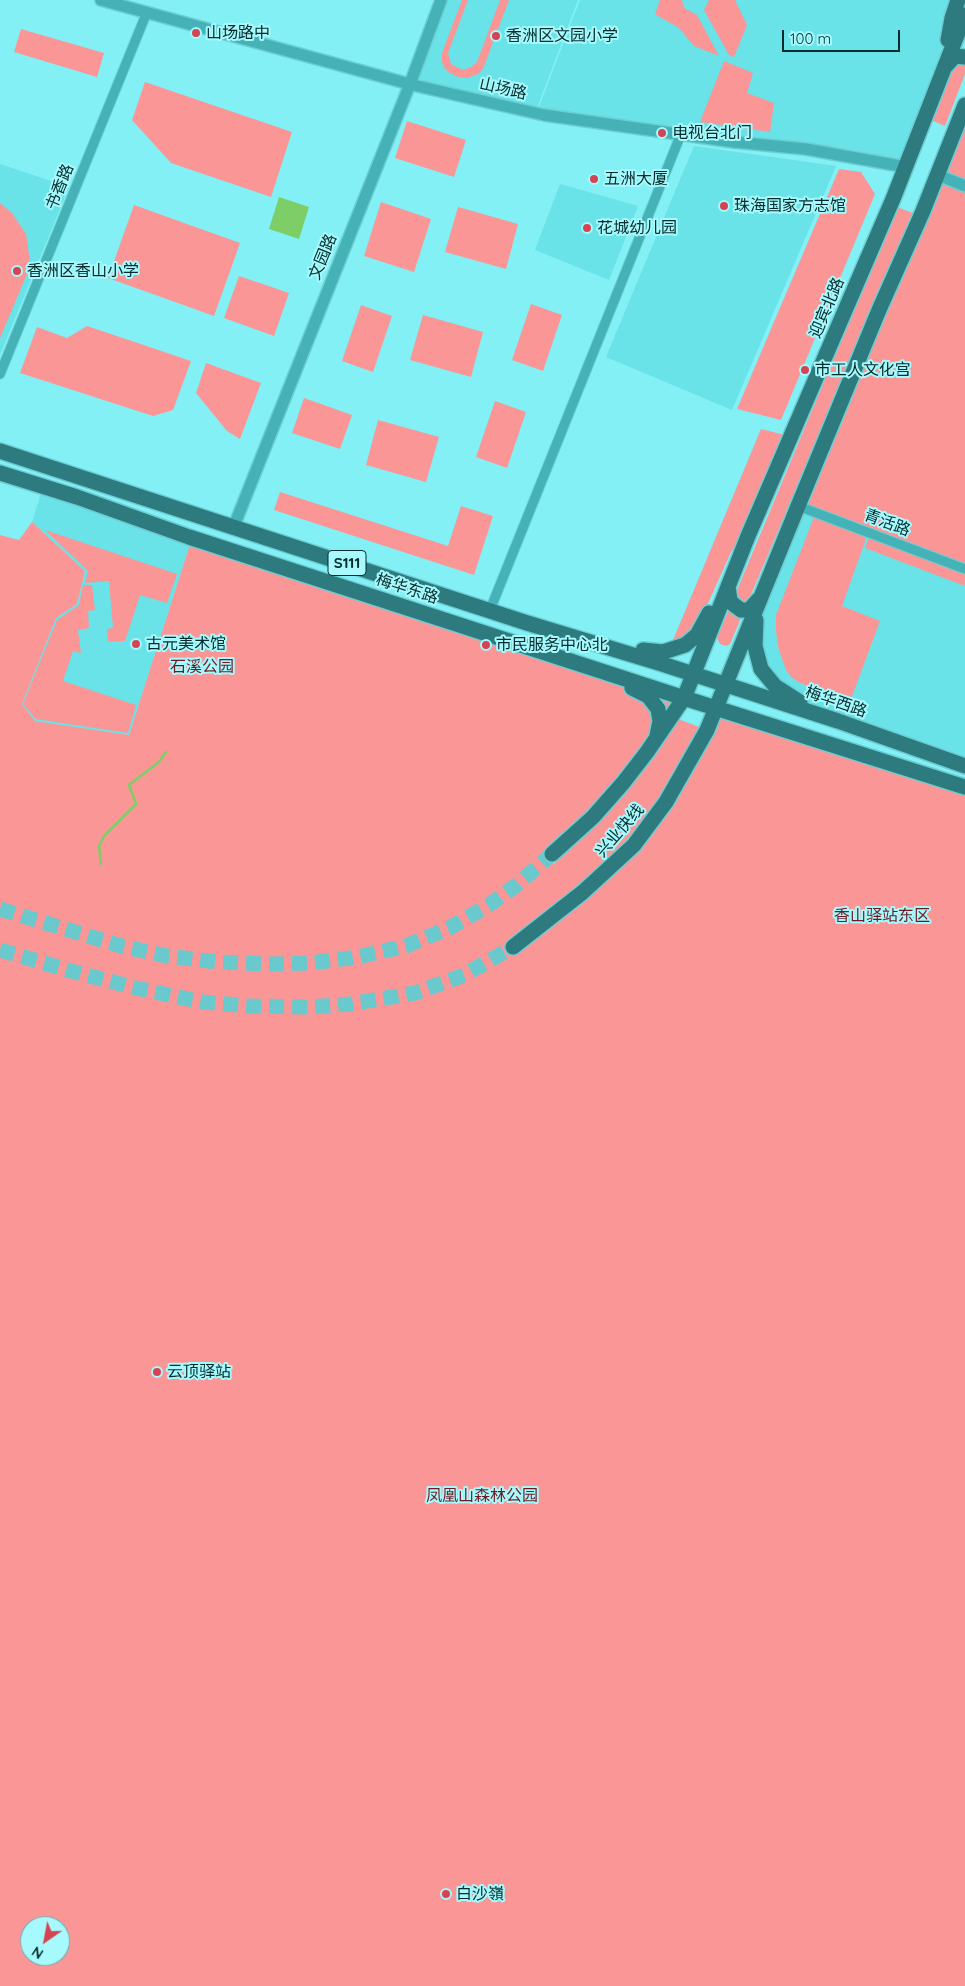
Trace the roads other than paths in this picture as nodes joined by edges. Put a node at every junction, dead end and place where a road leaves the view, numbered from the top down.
1 (101, 0) edge
2 (441, 0) edge
3 (958, 0) edge
4 (147, 12) junction
5 (965, 15) edge
6 (965, 57) edge
7 (944, 68) junction
8 (410, 84) junction
9 (965, 106) edge
10 (681, 134) junction
11 (906, 167) junction
12 (938, 175) junction
13 (965, 186) edge
14 (0, 374) edge
15 (0, 451) edge
16 (0, 473) edge
17 (798, 506) junction
18 (234, 526) junction
19 (748, 536) junction
20 (965, 569) edge
21 (728, 587) junction
22 (759, 601) junction
23 (490, 610) junction
24 (524, 622) junction
25 (524, 645) junction
26 (694, 674) junction
27 (726, 684) junction
28 (684, 698) junction
29 (717, 708) junction
30 (838, 721) junction
31 (655, 740) junction
32 (965, 766) edge
33 (965, 787) edge
34 (552, 854) tunnel mouth
35 (513, 947) tunnel mouth

1 - 4 street, 山场路
2 - 8 street, 文园路
3 - 7 main road
4 - 8 street, 山场路
4 - 14 street, 书香路
5 - 7 main road, 迎宾北路
6 - 7 main road
7 - 11 main road, 迎宾北路
8 - 10 street, 山场路
8 - 18 street, 文园路
9 - 12 main road
10 - 11 street, 山场路
10 - 23 street
11 - 19 main road, 迎宾北路
12 - 13 street
12 - 17 main road
15 - 18 main road, 梅华东路 / S111
16 - 25 main road, 梅华东路 / S111
17 - 20 street, 青活路
17 - 22 main road
18 - 23 main road, 梅华东路 / S111
19 - 21 main road, 迎宾北路
19 - 24 main road
21 - 22 main road
21 - 26 main road, 迎宾北路
22 - 27 main road
22 - 30 main road
23 - 24 main road, 梅华东路 / S111
24 - 26 main road, 梅华东路 / S111
25 - 28 main road, 梅华东路 / S111
25 - 31 main road
26 - 27 main road, 梅华西路
26 - 28 main road, 迎宾北路
27 - 29 main road
27 - 30 main road, 梅华西路
28 - 29 main road, 梅华东路 / S111
28 - 31 main road, 兴业快线
29 - 33 main road
29 - 35 main road, 兴业快线
30 - 32 main road, 梅华西路
31 - 34 main road, 兴业快线

